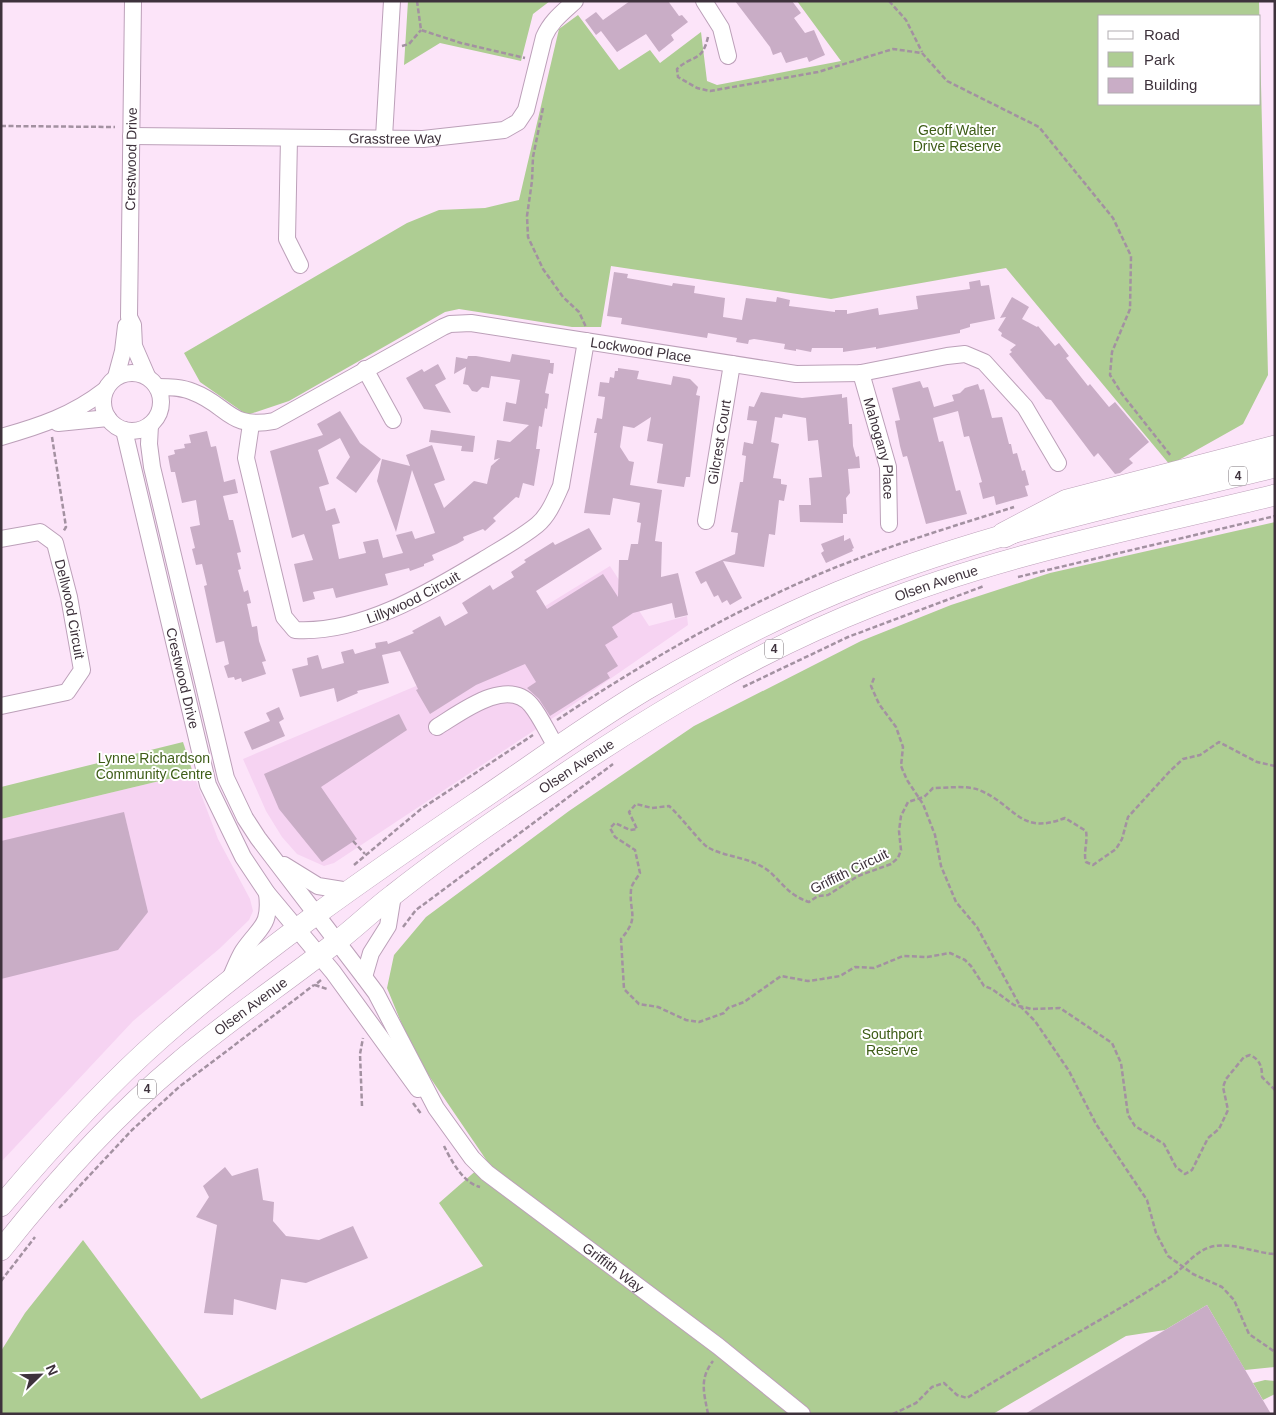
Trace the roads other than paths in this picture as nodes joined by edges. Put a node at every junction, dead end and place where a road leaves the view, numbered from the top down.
1 (133, 1) edge
2 (392, 1) edge
3 (575, 1) edge
4 (704, 1) edge
5 (728, 56) dead end
6 (131, 136) junction
7 (384, 137) junction
8 (289, 138) junction
9 (300, 265) dead end
10 (129, 317) junction
11 (586, 341) junction
12 (732, 364) junction
13 (365, 369) junction
14 (861, 373) junction
15 (116, 377) junction
16 (152, 382) junction
17 (105, 390) junction
18 (202, 398) junction
19 (160, 410) junction
20 (108, 418) junction
21 (393, 420) dead end
22 (52, 422) junction
23 (251, 424) junction
24 (150, 425) junction
25 (124, 430) junction
26 (1, 437) edge
27 (1275, 448) edge
28 (1058, 463) dead end
29 (1275, 467) edge
30 (1275, 495) edge
31 (706, 521) dead end
32 (889, 524) dead end
33 (1004, 535) junction
34 (1, 539) edge
35 (1, 706) edge
36 (437, 727) dead end
37 (557, 748) junction
38 (273, 859) junction
39 (348, 891) junction
40 (267, 892) junction
41 (393, 895) junction
42 (317, 914) junction
43 (296, 930) junction
44 (338, 940) junction
45 (319, 956) junction
46 (364, 976) junction
47 (228, 983) junction
48 (431, 1114) junction
49 (1, 1206) edge
50 (1, 1250) edge
51 (802, 1414) edge

1 - 6 street, Crestwood Drive
2 - 7 street
3 - 7 street, Grasstree Way
4 - 5 street
6 - 8 street, Grasstree Way
6 - 10 street, Crestwood Drive
7 - 8 street, Grasstree Way
8 - 9 street
10 - 15 street, Crestwood Drive
10 - 16 street, Crestwood Drive
11 - 12 street, Lockwood Place
11 - 13 street, Lockwood Place
11 - 23 street, Lillywood Circuit
12 - 14 street, Lockwood Place
12 - 31 street, Gilcrest Court
13 - 21 street
13 - 23 street, Lockwood Place
14 - 28 street, Lockwood Place
14 - 32 street, Mahogany Place
15 - 16 street
15 - 17 street
16 - 18 street, Lockwood Place
16 - 19 street
17 - 20 street
17 - 22 street
18 - 19 street
18 - 23 street, Lockwood Place
19 - 24 street
20 - 22 street
20 - 25 street
22 - 26 street
24 - 25 street
24 - 38 street, Crestwood Drive
25 - 40 street, Crestwood Drive
27 - 33 highway
29 - 33 main road, Olsen Avenue / 4
30 - 41 main road, Olsen Avenue / 4
33 - 37 main road, Olsen Avenue / 4
34 - 35 street, Dellwood Circuit
36 - 37 street
37 - 39 main road, Olsen Avenue / 4
38 - 39 street
38 - 42 street, Crestwood Drive
39 - 42 main road, Olsen Avenue / 4
40 - 43 street, Crestwood Drive
40 - 47 street
41 - 44 main road, Olsen Avenue / 4
41 - 46 street
42 - 43 main road, Olsen Avenue / 4
42 - 44 street, Crestwood Drive
43 - 45 street, Crestwood Drive
43 - 47 main road, Olsen Avenue / 4
44 - 45 main road, Olsen Avenue / 4
44 - 46 street, Griffith Way
45 - 48 street, Griffith Way
45 - 50 main road, Olsen Avenue / 4
46 - 48 street, Griffith Way
47 - 49 main road, Olsen Avenue / 4
48 - 51 street, Griffith Way

